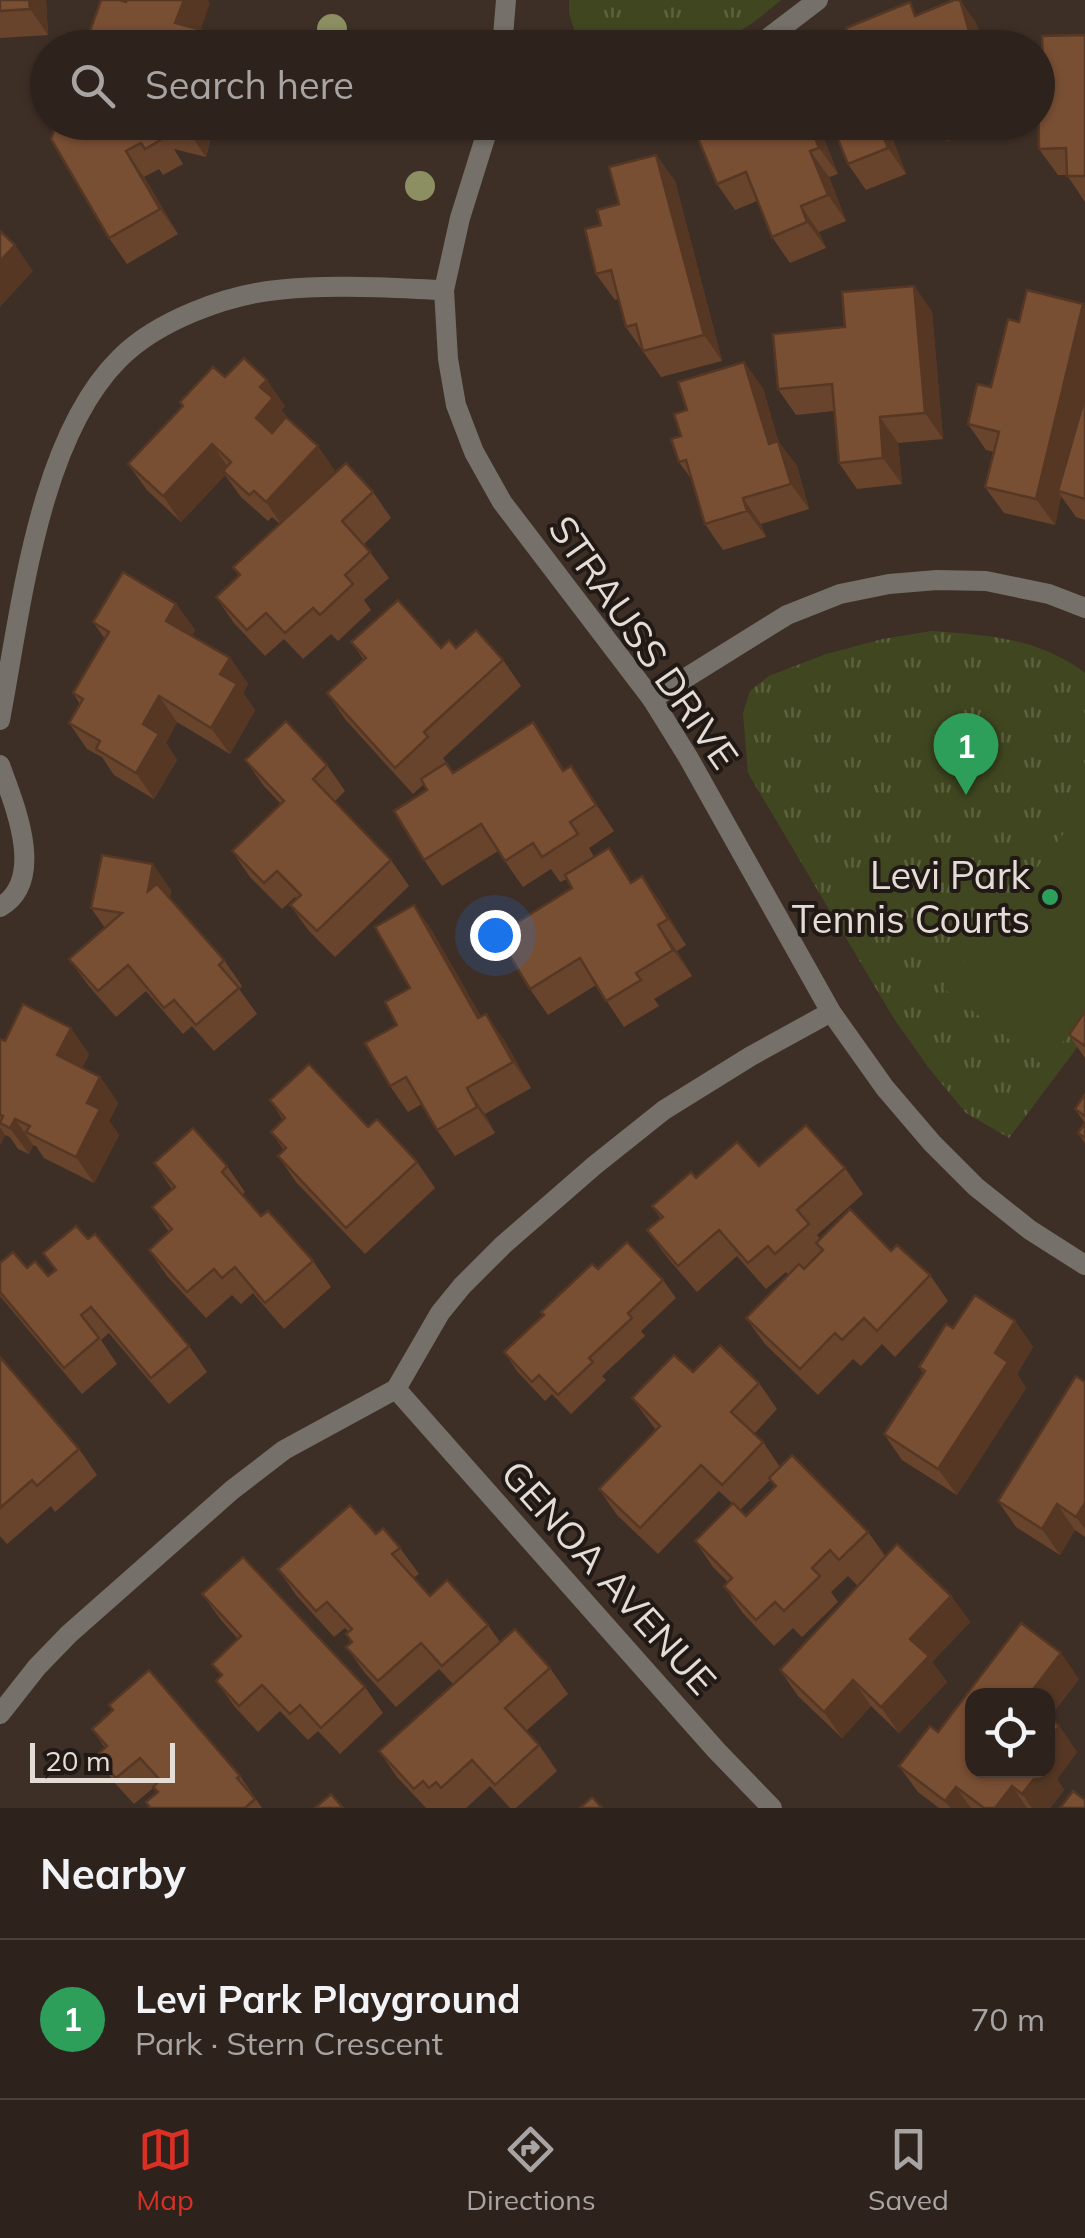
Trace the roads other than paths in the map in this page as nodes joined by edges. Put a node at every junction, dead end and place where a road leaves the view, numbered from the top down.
1 (506, 0) edge
2 (818, 0) edge
3 (504, 30) edge
4 (779, 30) edge
5 (484, 140) edge
6 (444, 290) junction
7 (1085, 608) edge
8 (652, 699) junction
9 (0, 720) edge
10 (0, 765) edge
11 (0, 907) edge
12 (831, 1012) junction
13 (1085, 1265) edge
14 (396, 1389) junction
15 (0, 1714) edge
16 (772, 1808) edge

1 - 3 street
2 - 4 street
5 - 6 street, STRAUSS DRIVE
6 - 8 street, STRAUSS DRIVE
6 - 9 street
7 - 8 street
8 - 12 street, STRAUSS DRIVE
10 - 11 street
12 - 13 street, STRAUSS DRIVE
12 - 14 street
14 - 15 street
14 - 16 street, GENOA AVENUE

